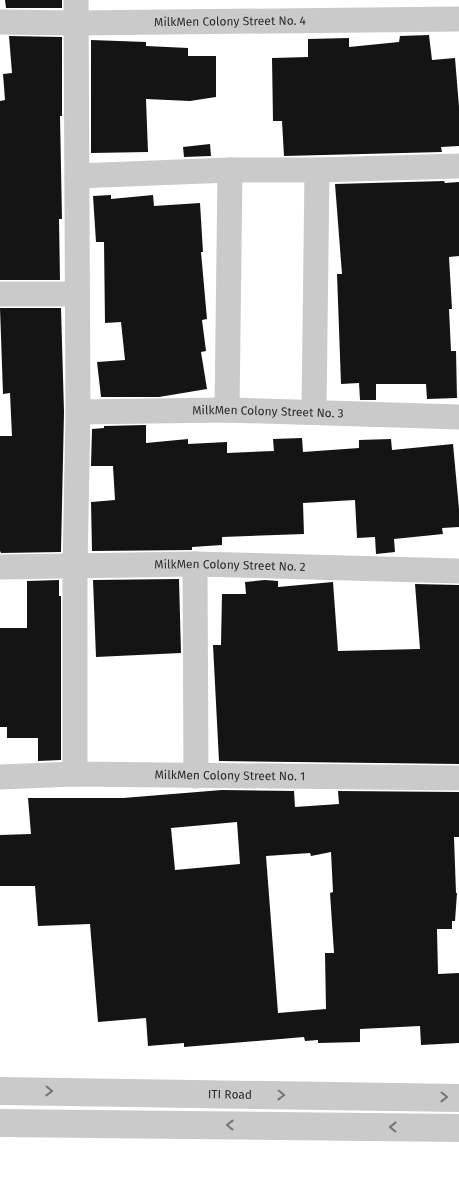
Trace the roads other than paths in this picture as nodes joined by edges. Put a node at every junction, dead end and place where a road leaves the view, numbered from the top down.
1 (76, 11) edge
2 (196, 11) edge
3 (459, 18) edge
4 (0, 22) edge
5 (459, 166) edge
6 (230, 170) junction
7 (317, 170) junction
8 (77, 176) junction
9 (0, 294) edge
10 (77, 294) junction
11 (227, 410) junction
12 (78, 412) junction
13 (314, 412) junction
14 (459, 417) edge
15 (195, 564) junction
16 (0, 567) edge
17 (75, 567) junction
18 (459, 571) edge
19 (75, 774) junction
20 (196, 776) junction
21 (0, 777) edge
22 (459, 778) edge
23 (0, 1090) edge
24 (459, 1098) edge
25 (0, 1123) edge
26 (459, 1128) edge

1 - 2 street, MilkMen Colony Street No. 4
1 - 4 street, MilkMen Colony Street No. 4
1 - 8 street
2 - 3 street, MilkMen Colony Street No. 4
5 - 7 street
6 - 7 street
6 - 8 street
6 - 11 street
7 - 13 street
8 - 10 street
9 - 10 street
10 - 12 street
11 - 12 street, MilkMen Colony Street No. 3
11 - 13 street, MilkMen Colony Street No. 3
12 - 17 street
13 - 14 street, MilkMen Colony Street No. 3
15 - 17 street, MilkMen Colony Street No. 2
15 - 18 street, MilkMen Colony Street No. 2
15 - 20 street
16 - 17 street, MilkMen Colony Street No. 2
17 - 19 street
19 - 20 street, MilkMen Colony Street No. 1
19 - 21 street, MilkMen Colony Street No. 1
20 - 22 street, MilkMen Colony Street No. 1
23 -> 24 street, ITI Road
26 -> 25 street

